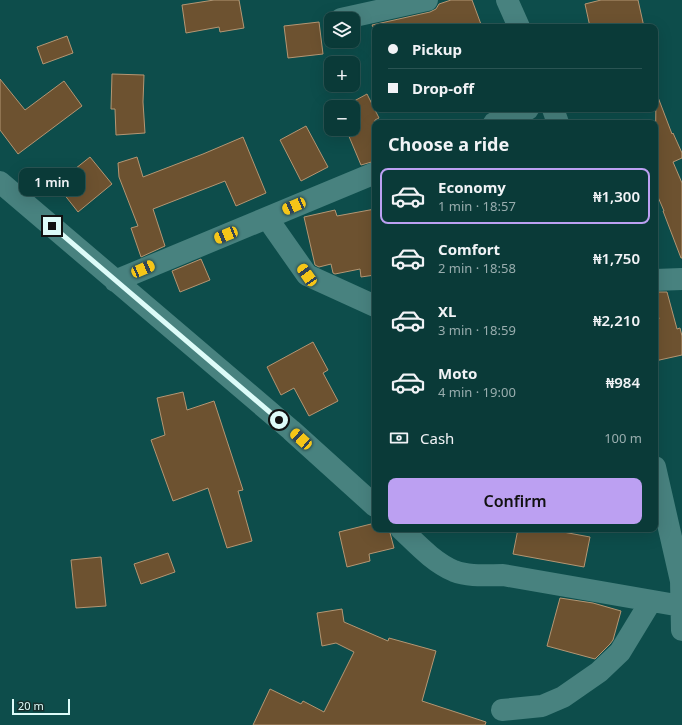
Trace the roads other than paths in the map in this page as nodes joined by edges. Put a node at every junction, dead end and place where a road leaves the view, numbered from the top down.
1 (427, 0) edge
2 (507, 0) edge
3 (360, 15) edge
4 (518, 24) edge
5 (521, 112) edge
6 (501, 120) edge
7 (372, 174) edge
8 (0, 182) edge
9 (267, 218) junction
10 (682, 279) edge
11 (658, 280) edge
12 (116, 281) junction
13 (372, 305) edge
14 (658, 480) edge
15 (372, 503) edge
16 (404, 532) edge
17 (651, 601) junction
18 (681, 606) junction
19 (682, 630) edge
20 (502, 710) dead end

1 - 3 street
2 - 4 street
5 - 6 street
7 - 9 street
8 - 12 street
9 - 12 street
9 - 13 street
10 - 11 street
12 - 15 street
14 - 18 street
16 - 17 street
17 - 18 street
17 - 20 street
18 - 19 street

